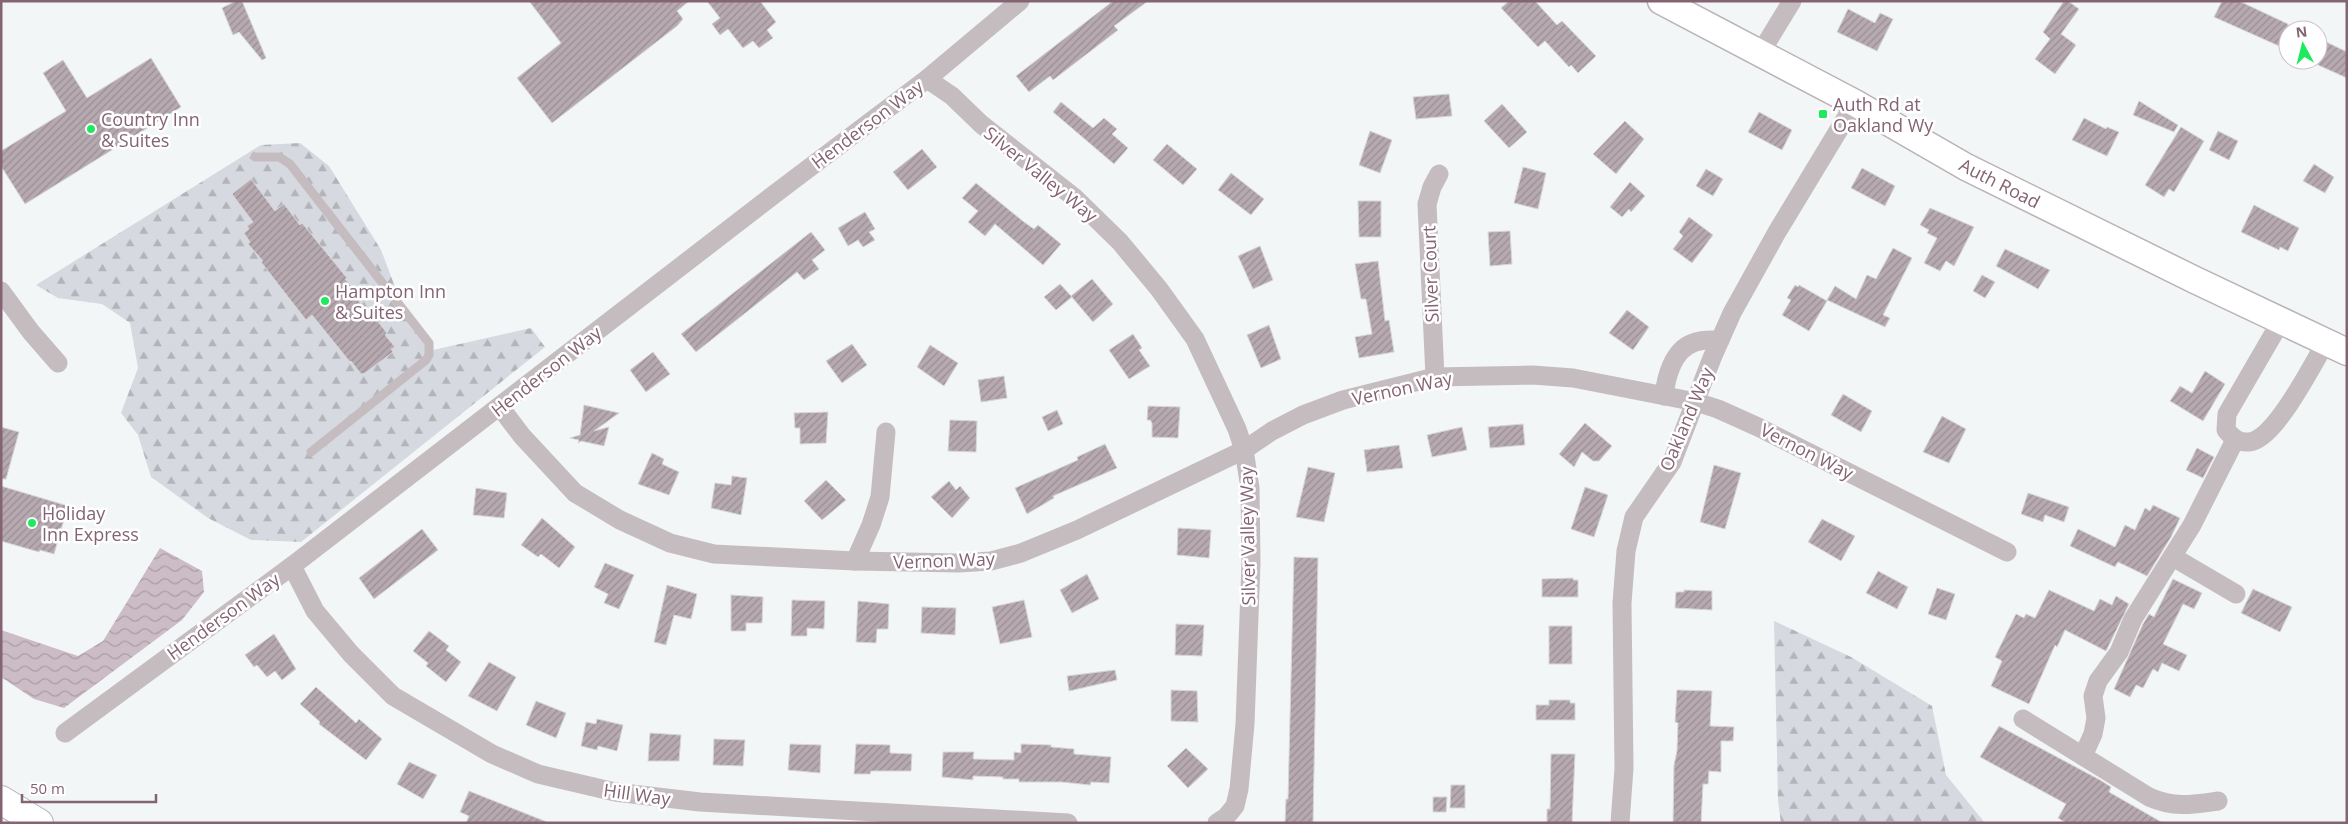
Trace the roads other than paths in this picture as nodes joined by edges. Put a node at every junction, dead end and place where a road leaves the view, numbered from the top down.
1 (1020, 1) edge
2 (1660, 1) edge
3 (1792, 1) edge
4 (1761, 52) junction
5 (927, 79) junction
6 (1855, 103) junction
7 (255, 157) dead end
8 (1439, 174) dead end
9 (1, 291) edge
10 (2281, 321) junction
11 (1720, 340) junction
12 (2336, 347) edge
13 (58, 363) dead end
14 (1435, 377) junction
15 (1664, 396) junction
16 (1696, 402) junction
17 (500, 407) junction
18 (886, 432) dead end
19 (2235, 440) junction
20 (1244, 450) junction
21 (311, 452) dead end
22 (2007, 552) dead end
23 (2173, 557) junction
24 (855, 561) junction
25 (292, 566) junction
26 (2236, 594) dead end
27 (2023, 718) dead end
28 (66, 733) dead end
29 (2083, 756) junction
30 (1, 800) edge
31 (2218, 801) dead end
32 (39, 823) edge
33 (1068, 823) edge
34 (1217, 823) edge
35 (1620, 823) edge

1 - 5 street, Henderson Way
2 - 4 main road, Auth Road
3 - 4 street
4 - 6 main road, Auth Road
5 - 17 street, Henderson Way
5 - 20 street, Silver Valley Way
6 - 10 main road, Auth Road
6 - 11 street, Oakland Way
7 - 21 lane
8 - 14 street, Silver Court
9 - 13 street
10 - 12 main road, Auth Road
10 - 19 street
11 - 15 street
11 - 16 street, Oakland Way
12 - 19 street
14 - 15 street, Vernon Way
14 - 20 street, Vernon Way
15 - 16 street, Vernon Way
16 - 22 street, Vernon Way
16 - 35 street, Oakland Way
17 - 24 street, Vernon Way
17 - 25 street, Henderson Way
18 - 24 street
19 - 23 street
20 - 24 street, Vernon Way
20 - 34 street, Silver Valley Way
23 - 26 street
23 - 29 street
25 - 28 street, Henderson Way
25 - 33 street, Hill Way
27 - 29 street
29 - 31 street
30 - 32 highway

